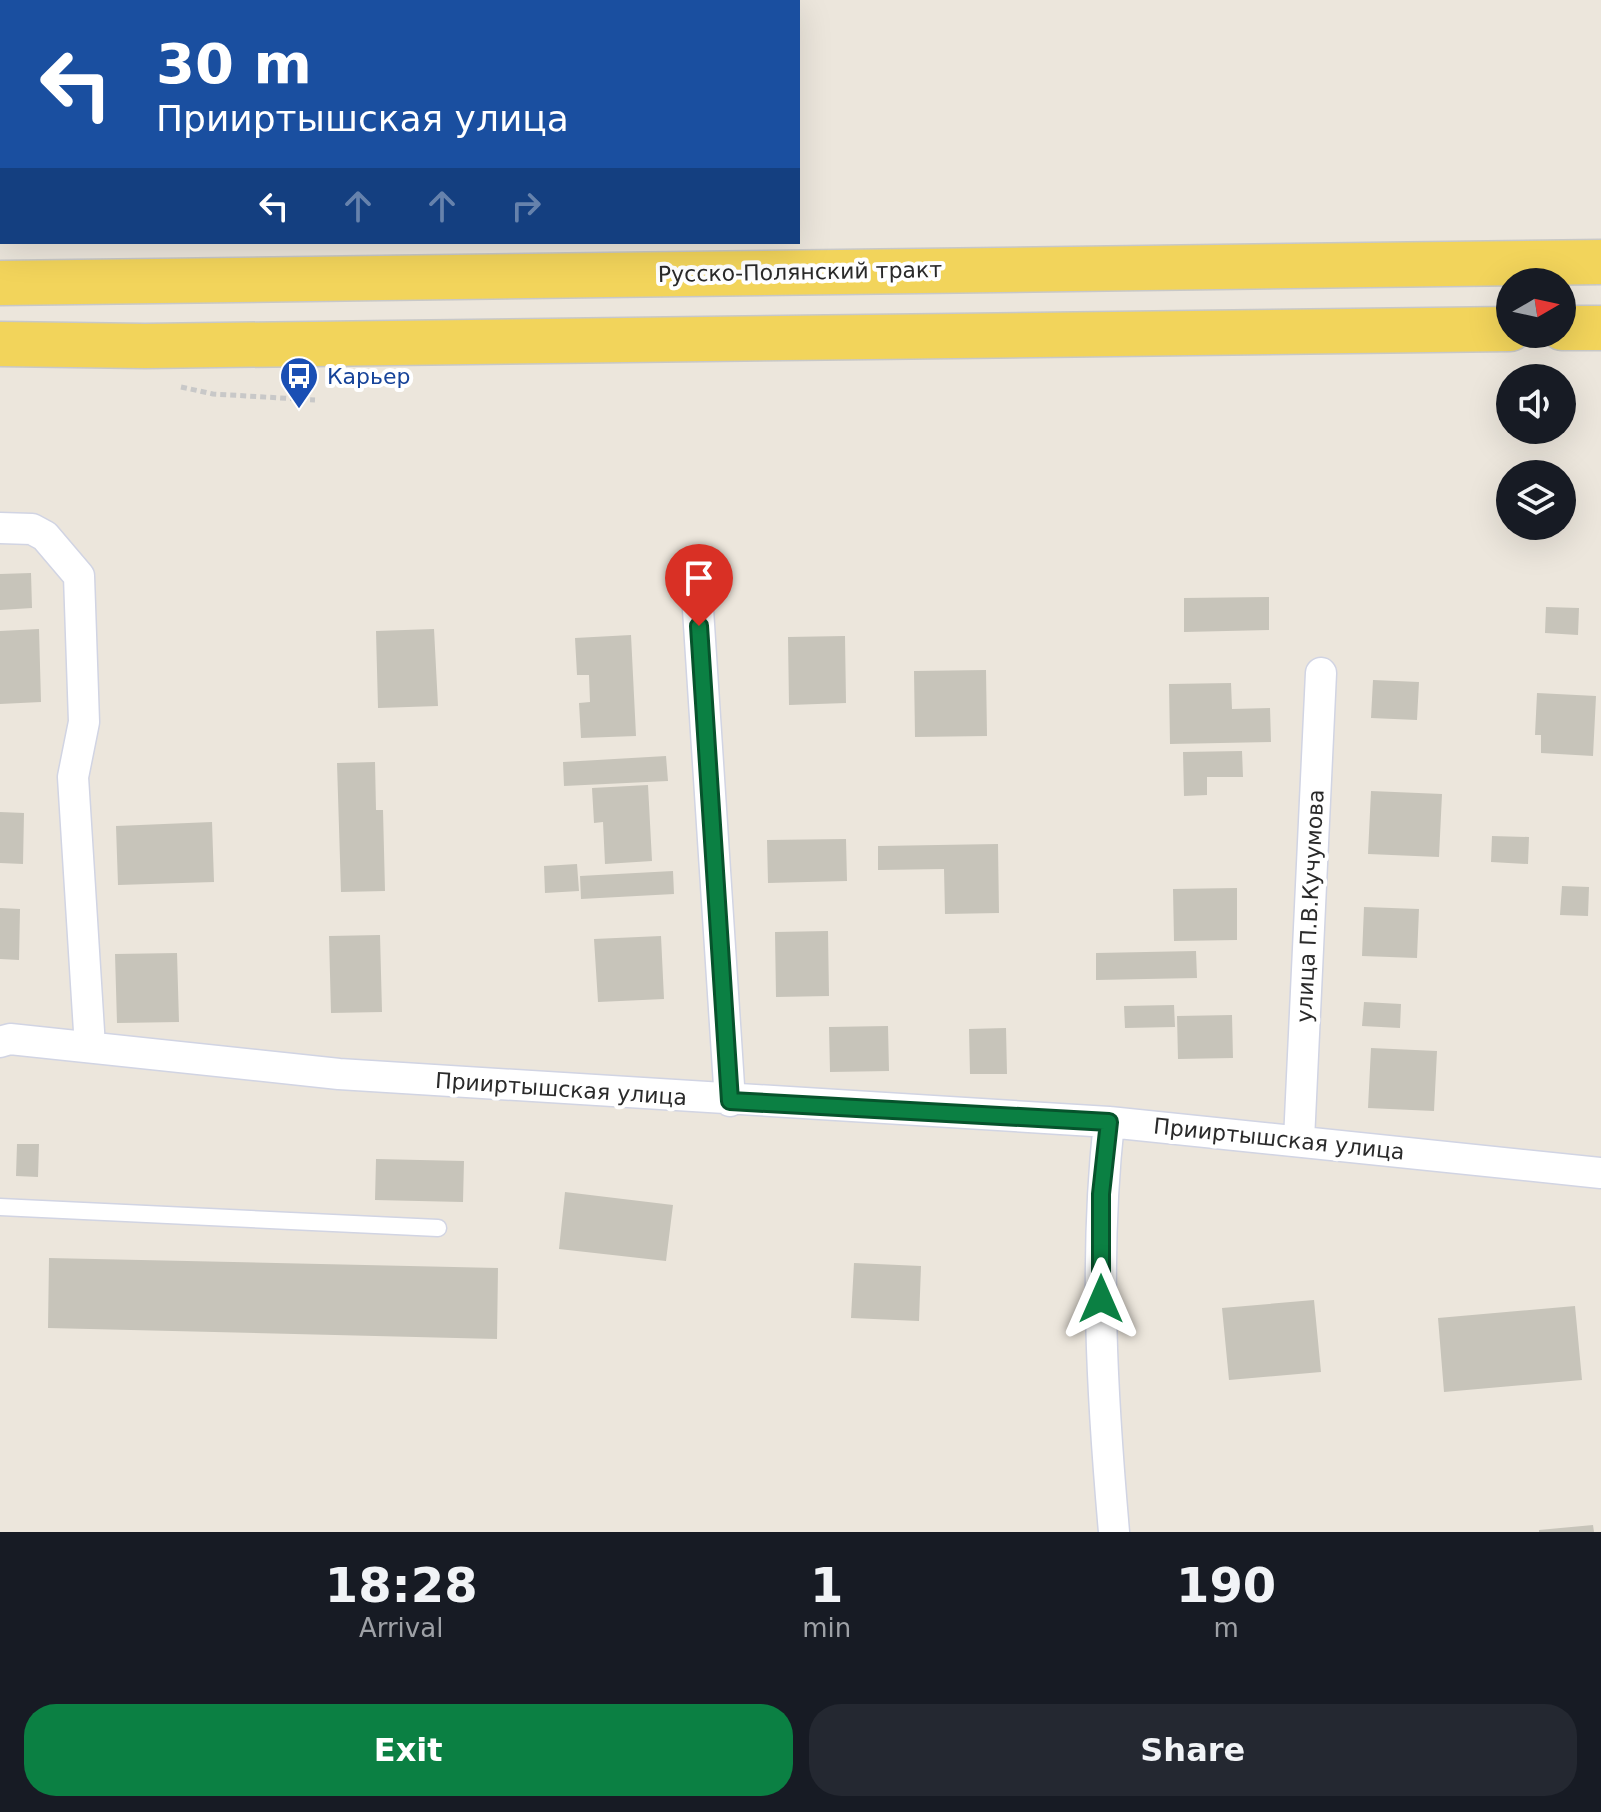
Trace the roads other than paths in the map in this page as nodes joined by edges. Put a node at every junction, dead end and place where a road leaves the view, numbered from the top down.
1 (1601, 262) edge
2 (0, 283) edge
3 (1576, 328) edge
4 (1601, 328) edge
5 (1496, 329) edge
6 (0, 344) edge
7 (0, 528) edge
8 (697, 594) dead end
9 (1321, 673) dead end
10 (0, 1042) edge
11 (90, 1047) junction
12 (730, 1101) junction
13 (1109, 1122) junction
14 (1299, 1140) junction
15 (1601, 1173) edge
16 (0, 1207) edge
17 (438, 1228) dead end
18 (1114, 1532) edge

1 - 2 main road, Русско-Полянский тракт
3 - 4 main road
5 - 6 main road
7 - 11 street
8 - 12 street
9 - 14 street, улица П.В.Кучумова
10 - 11 street, Прииртышская улица
11 - 12 street, Прииртышская улица
12 - 13 street, Прииртышская улица
13 - 14 street, Прииртышская улица
13 - 18 street
14 - 15 street, Прииртышская улица
16 - 17 lane

